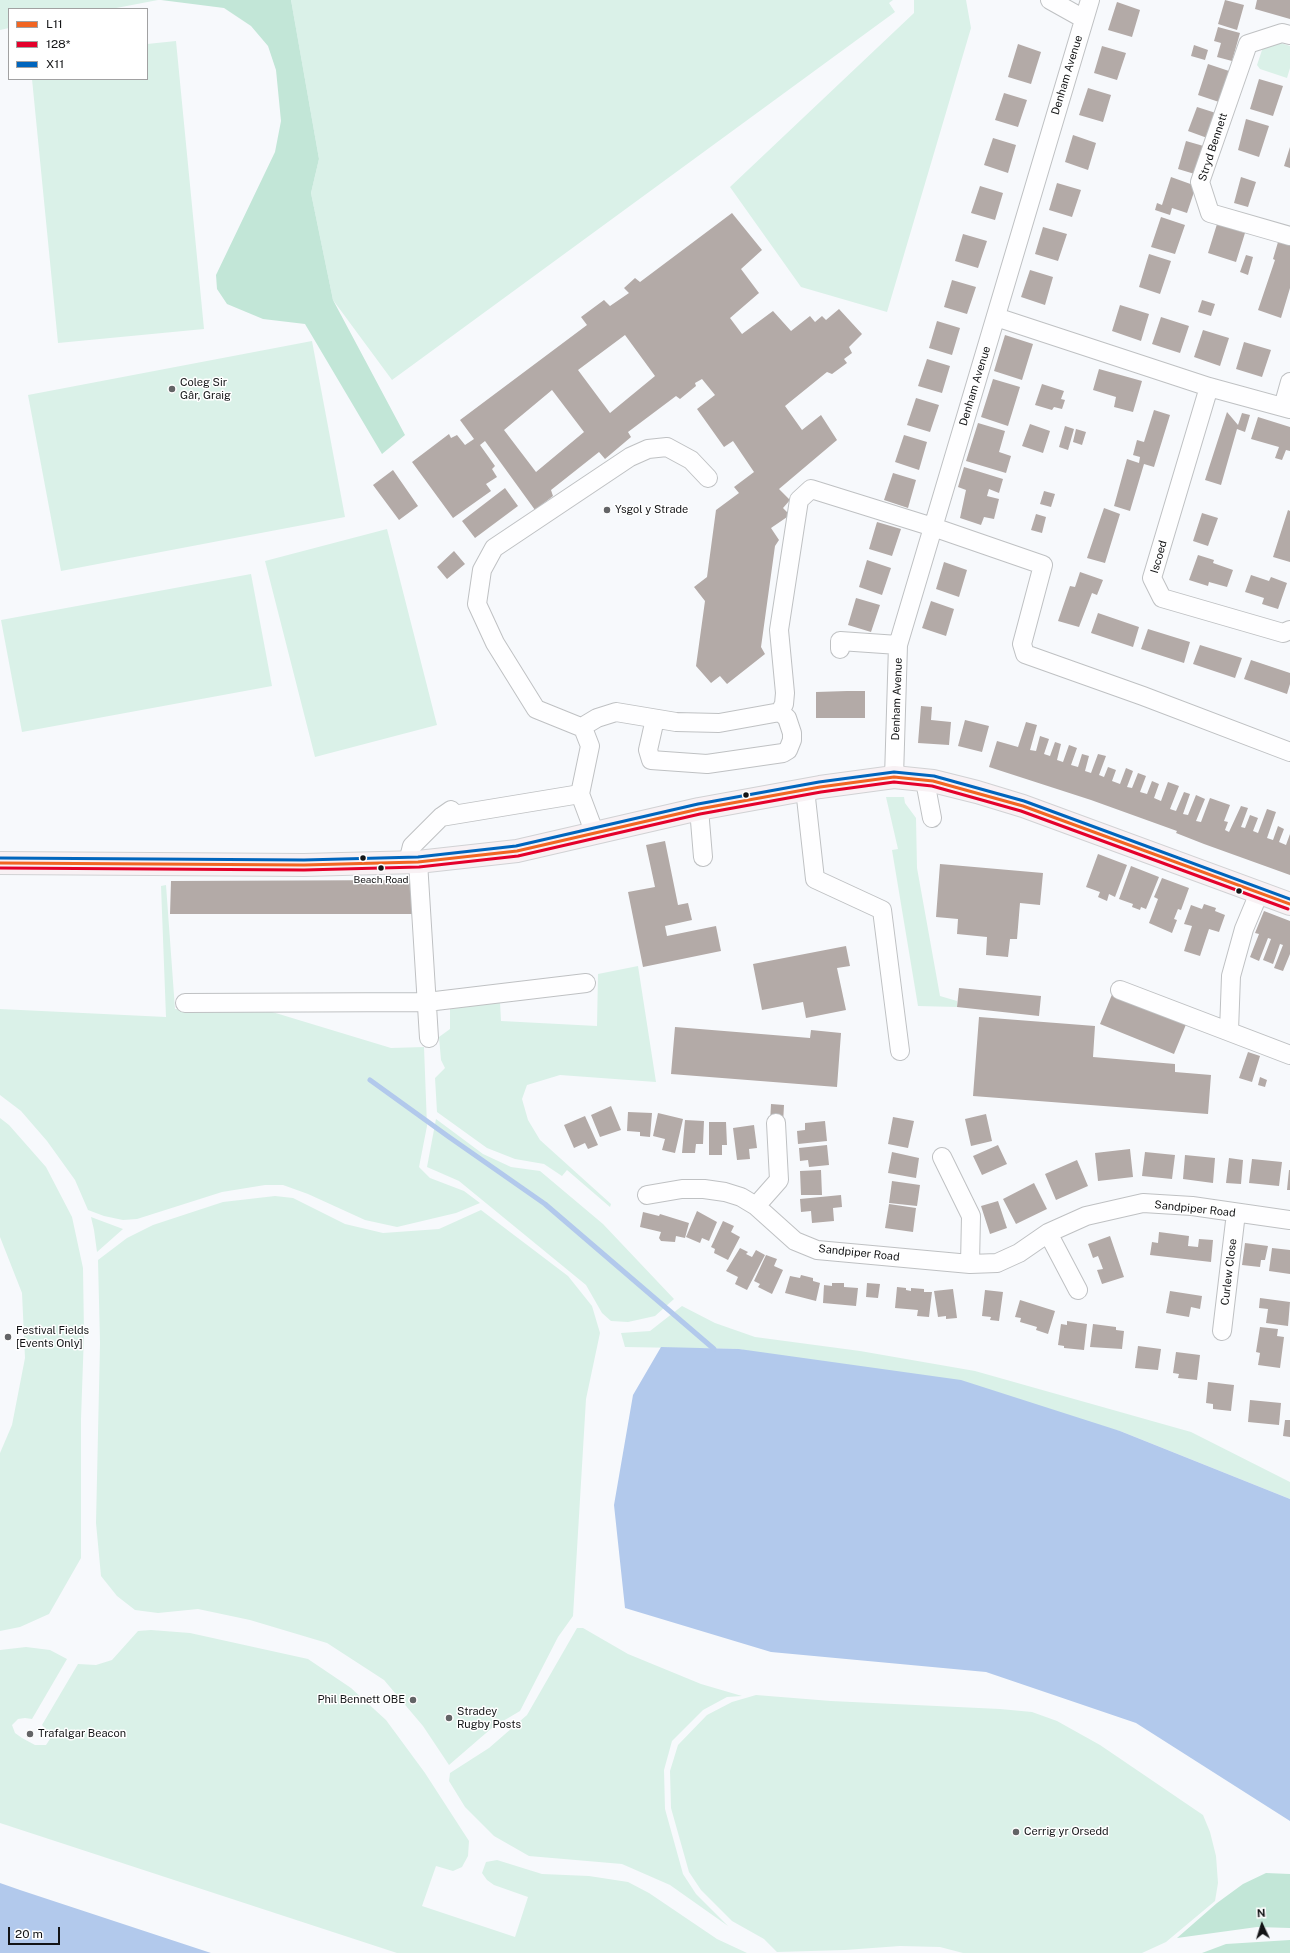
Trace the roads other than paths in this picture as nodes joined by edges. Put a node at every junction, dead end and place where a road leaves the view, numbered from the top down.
1 (1050, 0) edge
2 (1090, 0) edge
3 (1084, 19) junction
4 (1290, 35) edge
5 (1290, 236) edge
6 (996, 317) junction
7 (1290, 382) edge
8 (1209, 387) junction
9 (1287, 408) edge
10 (708, 478) dead end
11 (933, 527) junction
12 (1290, 630) edge
13 (898, 645) junction
14 (840, 649) dead end
15 (780, 712) junction
16 (655, 719) junction
17 (582, 727) junction
18 (1290, 752) edge
19 (894, 777) junction
20 (925, 781) junction
21 (805, 789) junction
22 (580, 794) junction
23 (460, 804) dead end
24 (699, 809) junction
25 (441, 817) junction
26 (932, 818) dead end
27 (595, 834) junction
28 (703, 857) dead end
29 (413, 862) junction
30 (0, 863) edge
31 (1259, 892) junction
32 (1290, 904) edge
33 (586, 983) dead end
34 (1120, 990) dead end
35 (427, 1002) junction
36 (185, 1003) dead end
37 (1229, 1031) junction
38 (429, 1038) dead end
39 (900, 1051) dead end
40 (1290, 1054) edge
41 (776, 1123) dead end
42 (942, 1157) dead end
43 (647, 1195) dead end
44 (756, 1206) junction
45 (1236, 1212) junction
46 (1290, 1220) edge
47 (1048, 1233) junction
48 (970, 1264) junction
49 (1078, 1290) dead end
50 (1222, 1331) dead end

1 - 3 street
2 - 3 street, Denham Avenue
3 - 6 street, Denham Avenue
4 - 5 street, Stryd Bennett
6 - 8 street
6 - 11 street, Denham Avenue
7 - 9 street
8 - 9 street
8 - 12 street, Iscoed
10 - 17 street
11 - 13 street, Denham Avenue
11 - 15 street
11 - 18 street
13 - 14 street
13 - 19 street, Denham Avenue
15 - 16 street
15 - 16 street
16 - 17 street
17 - 22 street
19 - 20 main road
19 - 21 main road
20 - 26 street
20 - 31 main road
21 - 24 main road
21 - 39 street
22 - 25 street
22 - 27 street
23 - 25 street
24 - 27 main road
24 - 28 street
25 - 29 street
27 - 29 main road
29 - 30 main road
29 - 35 street
31 - 32 main road
31 - 37 street
33 - 35 street
34 - 37 street
35 - 36 street
35 - 38 street
37 - 40 street
41 - 44 street
42 - 48 street
43 - 44 street, Sandpiper Road
44 - 48 street, Sandpiper Road
45 - 46 street, Sandpiper Road
45 - 47 street, Sandpiper Road
45 - 50 street, Curlew Close
47 - 48 street, Sandpiper Road
47 - 49 street

